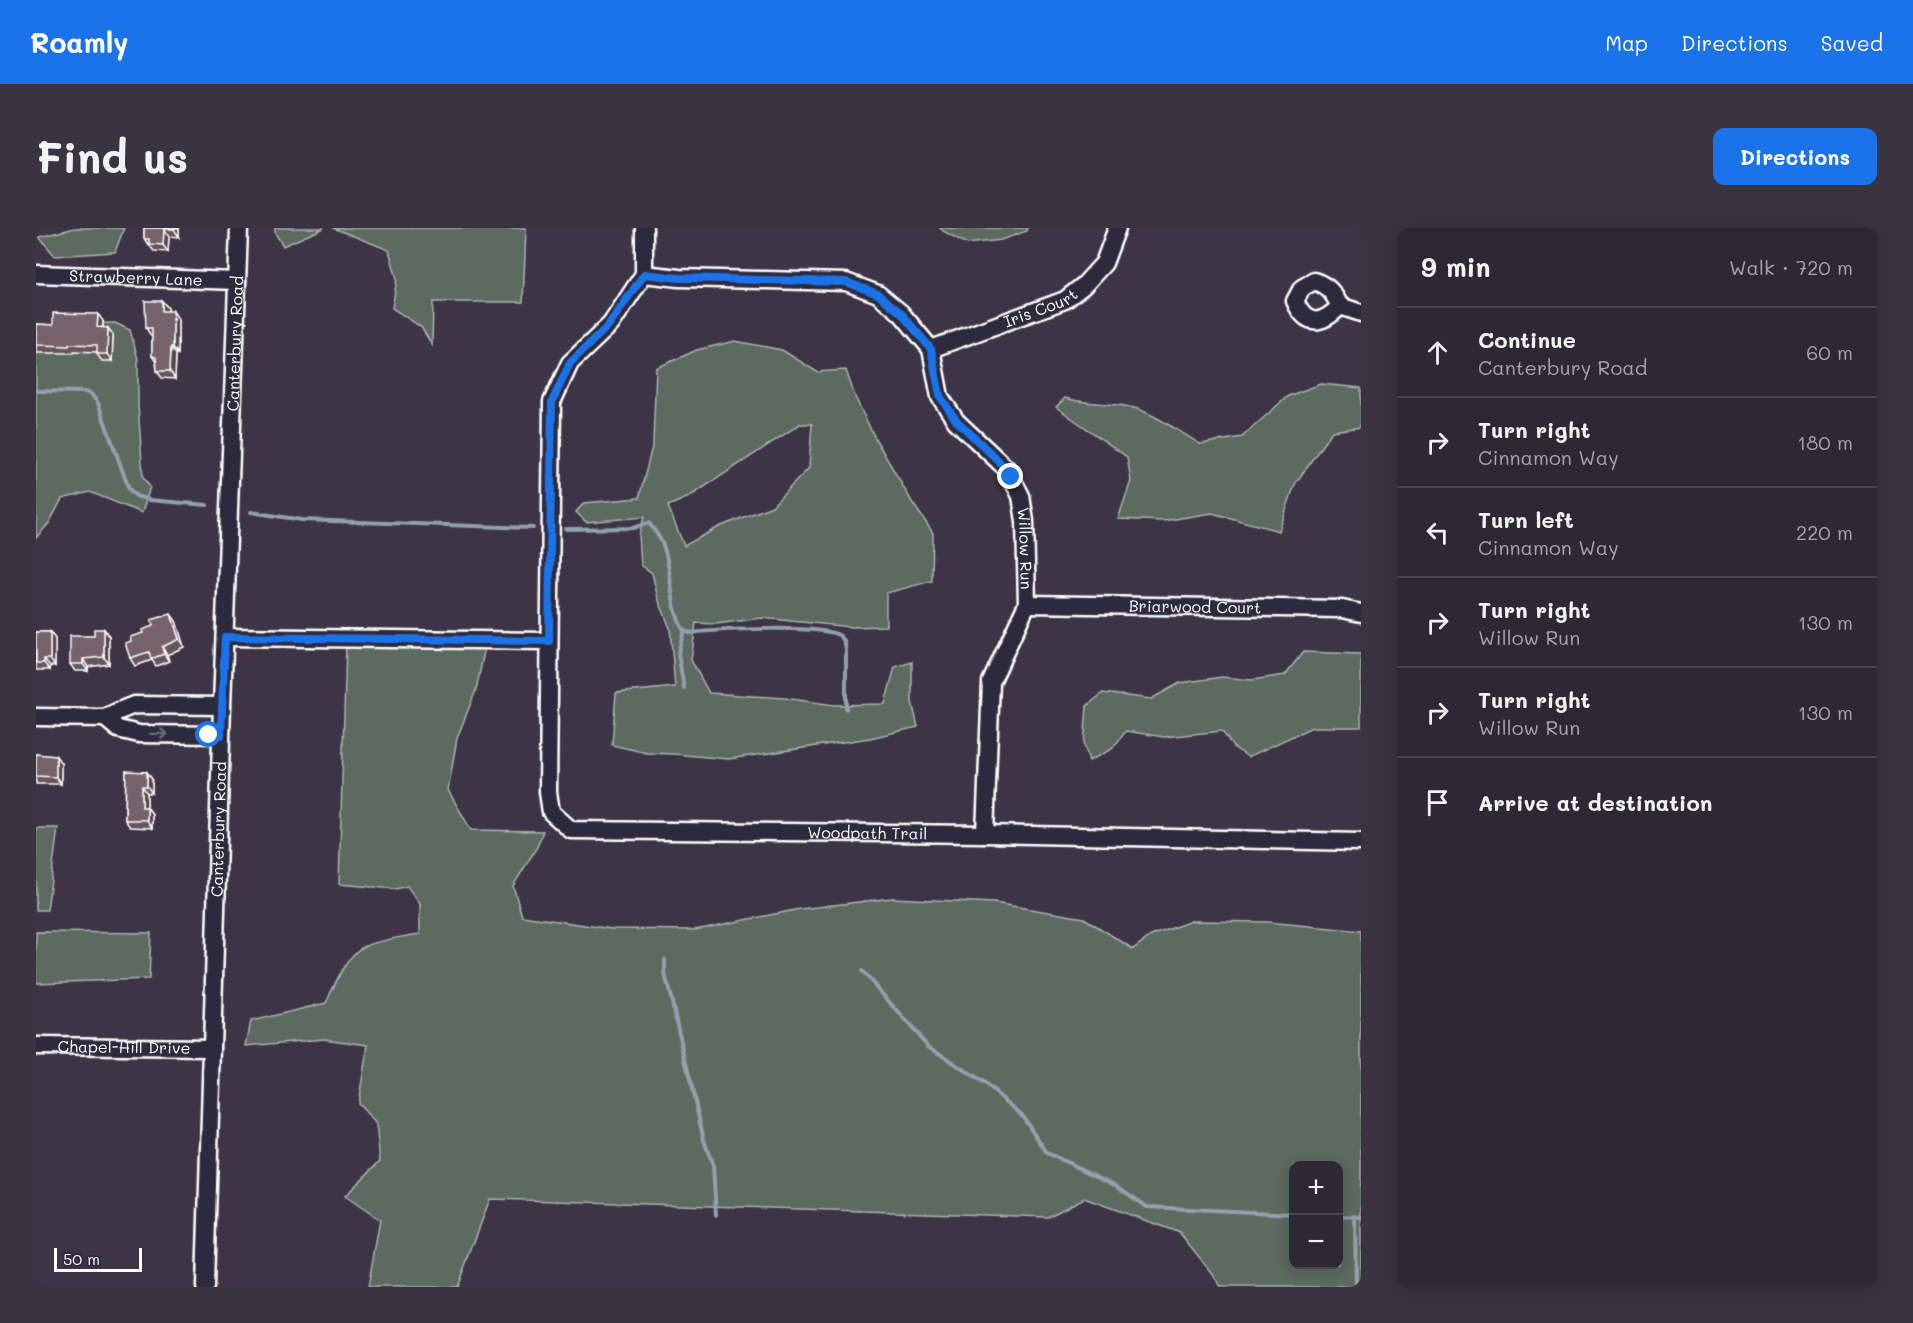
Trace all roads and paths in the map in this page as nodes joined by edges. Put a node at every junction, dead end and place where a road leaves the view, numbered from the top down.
1 (239, 228) edge
2 (644, 228) edge
3 (1117, 228) edge
4 (36, 274) edge
5 (644, 274) junction
6 (237, 281) junction
7 (1340, 306) dead end
8 (1361, 313) edge
9 (931, 349) junction
10 (1028, 604) junction
11 (1361, 613) edge
12 (225, 637) junction
13 (549, 641) junction
14 (222, 706) junction
15 (36, 717) edge
16 (105, 718) junction
17 (221, 735) junction
18 (985, 834) junction
19 (1361, 842) edge
20 (36, 1046) edge
21 (212, 1048) junction
22 (205, 1287) edge

1 - 6 street, Canterbury Road
2 - 5 street
3 - 9 street, Iris Court
4 - 6 street, Strawberry Lane
5 - 9 street, Willow Run
5 - 13 street, Woodpath Trail
6 - 12 street, Canterbury Road
7 - 8 street
9 - 10 street, Willow Run
10 - 11 street, Briarwood Court
10 - 18 street, Willow Run
12 - 13 street
12 - 14 street, Canterbury Road
13 - 18 street, Woodpath Trail
14 - 16 street
14 - 17 street, Canterbury Road
15 - 16 street
16 -> 17 street
17 - 21 street, Canterbury Road
18 - 19 street, Woodpath Trail
20 - 21 street, Chapel-Hill Drive
21 - 22 street, Canterbury Road

